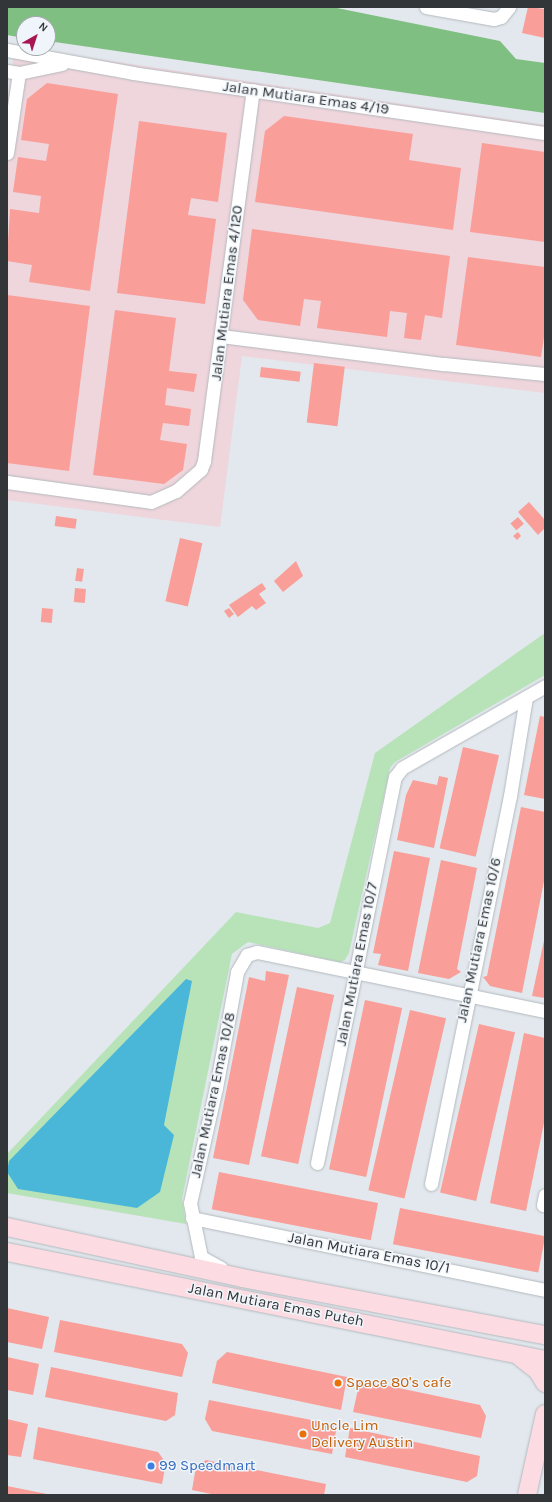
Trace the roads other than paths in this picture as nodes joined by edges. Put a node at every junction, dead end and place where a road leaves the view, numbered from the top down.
1 (426, 7) edge
2 (509, 7) edge
3 (7, 50) edge
4 (67, 63) junction
5 (13, 72) edge
6 (253, 90) junction
7 (545, 132) edge
8 (7, 153) edge
9 (221, 336) junction
10 (545, 374) edge
11 (7, 482) edge
12 (545, 686) edge
13 (526, 697) junction
14 (355, 972) junction
15 (468, 994) junction
16 (545, 1011) edge
17 (317, 1163) dead end
18 (431, 1184) dead end
19 (192, 1218) junction
20 (7, 1227) edge
21 (7, 1252) edge
22 (242, 1278) junction
23 (545, 1290) edge
24 (545, 1335) edge
25 (514, 1354) junction
26 (545, 1360) edge
27 (545, 1384) edge
28 (545, 1414) edge
29 (527, 1495) edge

1 - 2 street
3 - 4 street, Jalan Mutiara Emas 4/19
4 - 5 street, Jalan Mutiara Emas 4/19
4 - 6 street, Jalan Mutiara Emas 4/19
5 - 8 street
6 - 7 street, Jalan Mutiara Emas 4/19
6 - 9 street, Jalan Mutiara Emas 4/120
9 - 10 street
9 - 11 street, Jalan Mutiara Emas 4/120
12 - 13 street
13 - 14 street, Jalan Mutiara Emas 10/7
13 - 15 street, Jalan Mutiara Emas 10/6
14 - 15 street
14 - 17 street, Jalan Mutiara Emas 10/7
14 - 19 street, Jalan Mutiara Emas 10/8
15 - 16 street
15 - 18 street, Jalan Mutiara Emas 10/6
19 - 22 street, Jalan Mutiara Emas 10/8
19 - 23 street, Jalan Mutiara Emas 10/1
20 - 22 street, Jalan Mutiara Emas Puteh
21 - 25 street, Jalan Mutiara Emas Puteh
22 - 24 street, Jalan Mutiara Emas Puteh
25 - 26 street, Jalan Mutiara Emas Puteh
25 - 27 street
28 - 29 street

